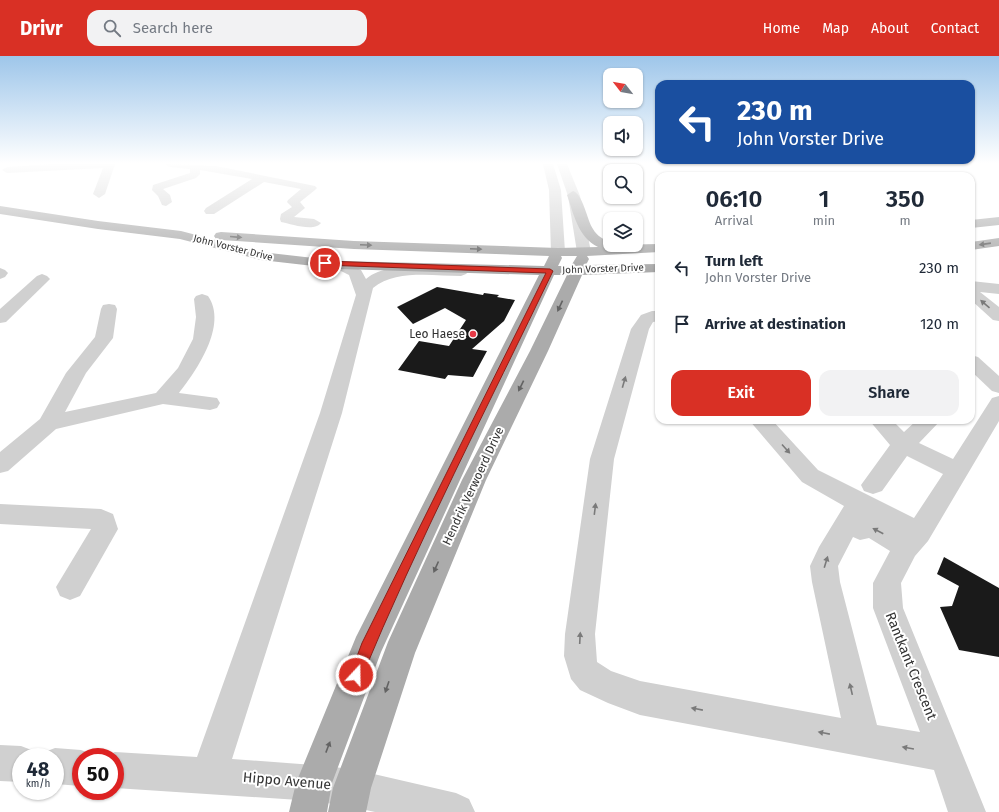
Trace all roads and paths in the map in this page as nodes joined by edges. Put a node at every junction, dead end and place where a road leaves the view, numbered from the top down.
1 (228, 199) edge
2 (295, 199) edge
3 (555, 199) edge
4 (574, 199) edge
5 (575, 199) edge
6 (0, 209) edge
7 (210, 211) dead end
8 (999, 221) edge
9 (314, 223) dead end
10 (975, 224) edge
11 (999, 242) edge
12 (603, 244) edge
13 (975, 245) edge
14 (655, 248) edge
15 (643, 249) edge
16 (603, 251) edge
17 (558, 252) junction
18 (584, 252) junction
19 (340, 265) junction
20 (655, 268) edge
21 (499, 270) junction
22 (550, 271) junction
23 (576, 271) junction
24 (42, 279) dead end
25 (975, 286) edge
26 (999, 289) edge
27 (363, 294) junction
28 (975, 295) edge
29 (0, 298) edge
30 (202, 298) dead end
31 (17, 302) junction
32 (109, 309) dead end
33 (655, 315) edge
34 (999, 316) edge
35 (0, 318) edge
36 (975, 365) edge
37 (999, 387) edge
38 (163, 398) junction
39 (999, 403) edge
40 (210, 404) dead end
41 (764, 424) edge
42 (884, 424) edge
43 (926, 424) edge
44 (46, 426) junction
45 (903, 445) junction
46 (0, 446) edge
47 (0, 465) edge
48 (957, 471) junction
49 (860, 503) junction
50 (0, 514) edge
51 (912, 541) junction
52 (70, 587) dead end
53 (863, 740) junction
54 (946, 755) junction
55 (0, 762) edge
56 (12, 763) edge
57 (124, 770) edge
58 (209, 775) junction
59 (311, 798) edge
60 (349, 800) edge
61 (456, 812) edge
62 (967, 812) edge

1 - 7 street
2 - 9 street
3 - 17 street, Hendrik Verwoerd Drive
4 - 18 street
5 - 12 main road
6 -> 17 main road, John Vorster Drive
6 - 19 main road, John Vorster Drive
8 - 10 main road
11 -> 13 main road
14 - 15 main road, John Vorster Drive
16 - 18 main road, John Vorster Drive
17 - 18 main road, John Vorster Drive
17 - 22 main road, Hendrik Verwoerd Drive
18 - 23 main road, Hendrik Verwoerd Drive
19 - 21 main road, John Vorster Drive
19 - 27 street
20 - 23 main road, John Vorster Drive
21 - 22 main road, John Vorster Drive
21 - 27 street
22 - 23 main road, John Vorster Drive
59 -> 22 main road, Hendrik Verwoerd Drive
23 -> 60 main road, Hendrik Verwoerd Drive
24 - 31 street
25 - 26 street
27 - 58 street
34 -> 28 street
29 - 31 street
30 - 38 street
31 - 35 street
32 - 44 street
53 -> 33 street
36 - 37 street
38 - 40 street
38 - 44 street
39 - 48 street, Rantkant Crescent
41 -> 49 street
42 - 45 street
43 - 45 street
44 - 46 street
44 - 47 street
45 - 48 street
45 - 49 street
48 - 51 street, Rantkant Crescent
49 - 51 street
53 -> 49 street
50 - 52 street
51 - 54 street, Rantkant Crescent
54 -> 53 street
54 - 62 street, Rantkant Crescent
55 - 56 street
57 - 58 street, Hippo Avenue
58 - 59 street, Hippo Avenue
59 - 60 street, Hippo Avenue
60 - 61 street, Hippo Avenue

